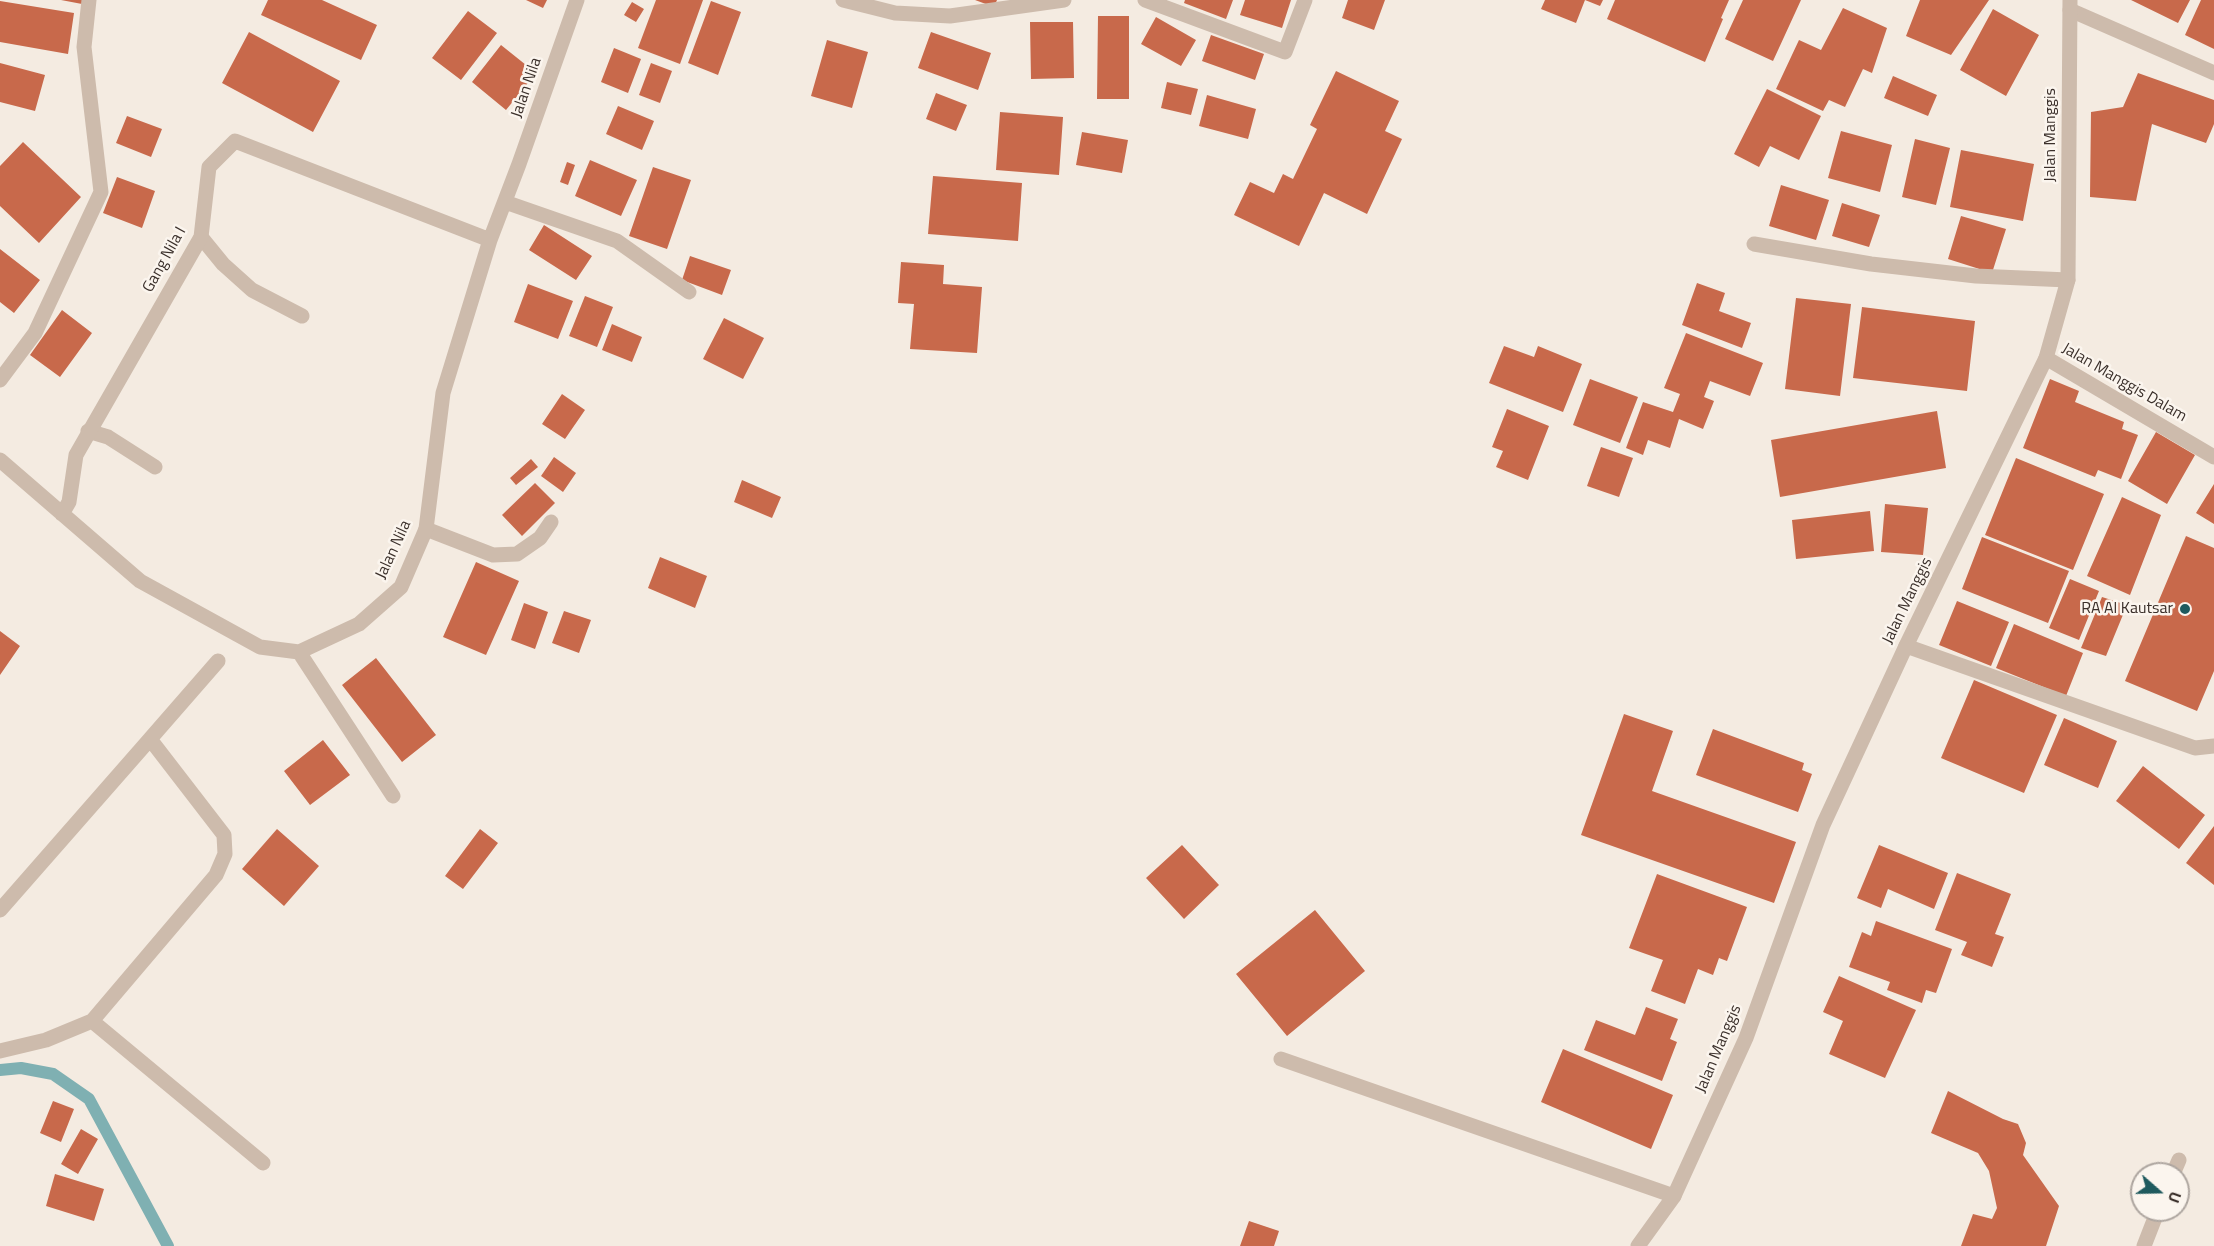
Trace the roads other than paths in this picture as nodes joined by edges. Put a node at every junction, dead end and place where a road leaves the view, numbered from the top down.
1 (89, 0) edge
2 (577, 0) edge
3 (843, 0) edge
4 (1064, 0) edge
5 (1145, 0) edge
6 (1305, 0) edge
7 (2070, 5) edge
8 (2214, 73) edge
9 (505, 202) junction
10 (201, 237) junction
11 (490, 240) junction
12 (1754, 244) dead end
13 (2068, 280) junction
14 (689, 292) dead end
15 (302, 316) dead end
16 (2046, 358) junction
17 (0, 380) edge
18 (88, 431) junction
19 (2214, 457) edge
20 (0, 460) edge
21 (155, 467) dead end
22 (62, 514) junction
23 (551, 522) dead end
24 (426, 529) junction
25 (1906, 646) junction
26 (299, 652) junction
27 (218, 662) dead end
28 (150, 739) junction
29 (2214, 746) edge
30 (393, 796) dead end
31 (0, 910) edge
32 (92, 1021) junction
33 (0, 1051) edge
34 (1281, 1059) dead end
35 (263, 1163) dead end
36 (1674, 1196) junction
37 (2153, 1222) edge
38 (1638, 1246) edge
39 (2144, 1246) edge

1 - 17 street
2 - 9 street, Jalan Nila
3 - 4 street
5 - 6 street
7 - 8 street
7 - 13 street, Jalan Manggis
9 - 11 street, Jalan Nila
9 - 14 street
10 - 11 street, Gang Nila I
10 - 15 street
10 - 18 street, Gang Nila I
11 - 24 street, Jalan Nila
12 - 13 street
13 - 16 street, Jalan Manggis
16 - 19 street, Jalan Manggis Dalam
16 - 25 street, Jalan Manggis
18 - 21 street
18 - 22 street, Gang Nila I
20 - 22 street
22 - 26 street
23 - 24 street
24 - 26 street, Jalan Nila
25 - 29 street
25 - 36 street, Jalan Manggis
26 - 30 street
27 - 28 street
28 - 31 street
28 - 32 street
32 - 33 street
32 - 35 street
34 - 36 street
36 - 38 street, Jalan Manggis
37 - 39 street

